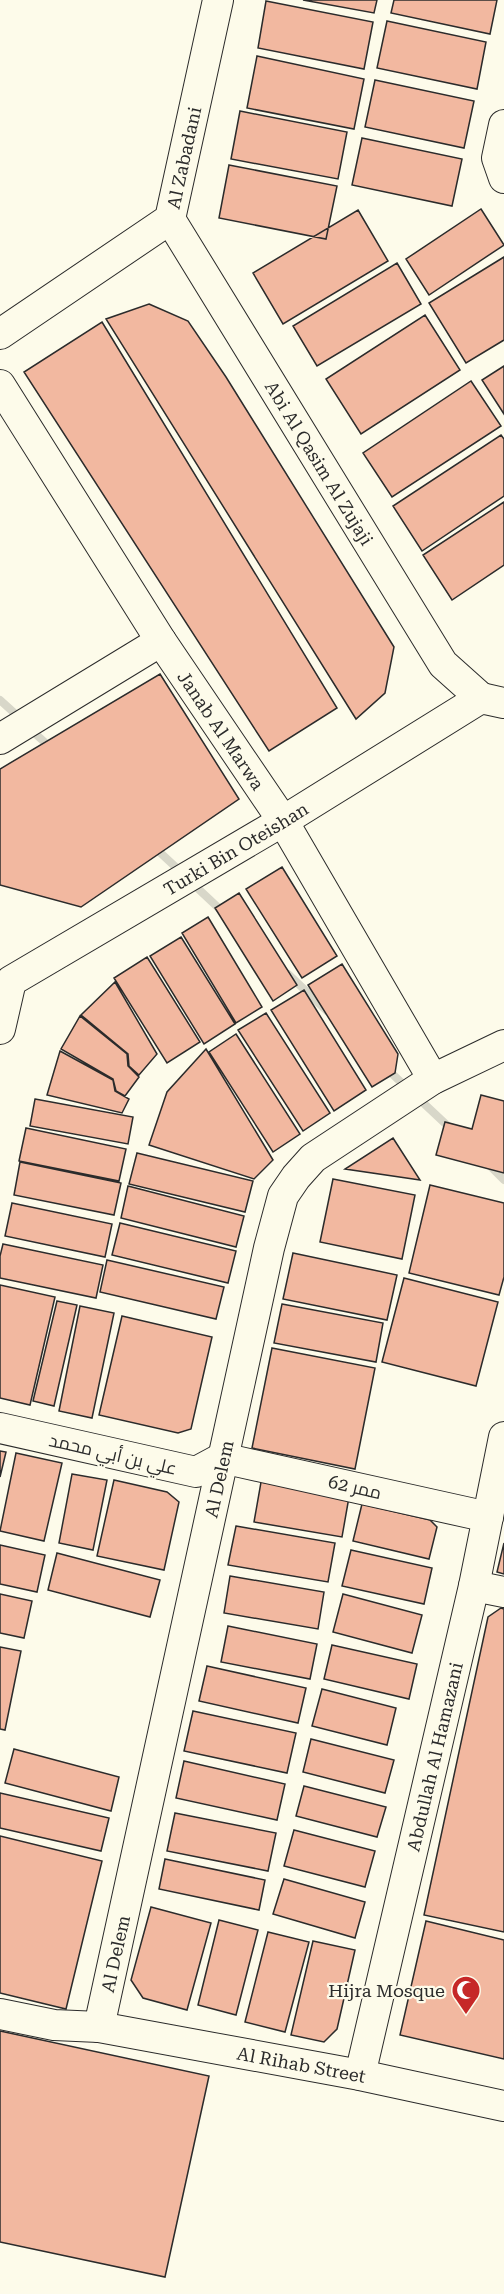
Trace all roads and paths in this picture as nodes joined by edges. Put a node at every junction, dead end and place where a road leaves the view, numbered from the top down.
1 (218, 0) edge
2 (504, 125) edge
3 (504, 178) edge
4 (170, 219) junction
5 (0, 334) edge
6 (0, 385) edge
7 (161, 641) junction
8 (493, 700) edge
9 (0, 739) edge
10 (283, 821) junction
11 (5, 972) edge
12 (0, 1029) edge
13 (504, 1045) edge
14 (434, 1079) junction
15 (0, 1428) edge
16 (504, 1437) edge
17 (222, 1458) junction
18 (488, 1517) junction
19 (474, 1586) junction
20 (504, 1592) edge
21 (0, 2014) edge
22 (99, 2027) junction
23 (360, 2075) junction
24 (504, 2106) edge

1 - 4 street, Al Zabadani
2 - 3 street
4 - 5 street, Al Zabadani
4 - 8 street, Abi Al Qasim Al Zujaji
6 - 7 street, Janab Al Marwa
7 - 9 street
7 - 10 street, Janab Al Marwa
8 - 10 street, Turki Bin Oteishan
10 - 11 street, Turki Bin Oteishan
10 - 14 street, Janab Al Marwa
11 - 12 street, Turki Bin Oteishan
13 - 14 street, Al Delem
14 - 17 street, Al Delem
15 - 17 street, علي بن أبي محمد
16 - 18 street, Abdullah Al Hamazani
17 - 18 street, ممر 62
17 - 22 street, Al Delem
18 - 19 street, Abdullah Al Hamazani
19 - 20 street
19 - 23 street, Abdullah Al Hamazani
21 - 22 street, Al Rihab Street
22 - 23 street, Al Rihab Street
23 - 24 street, Al Rihab Street

